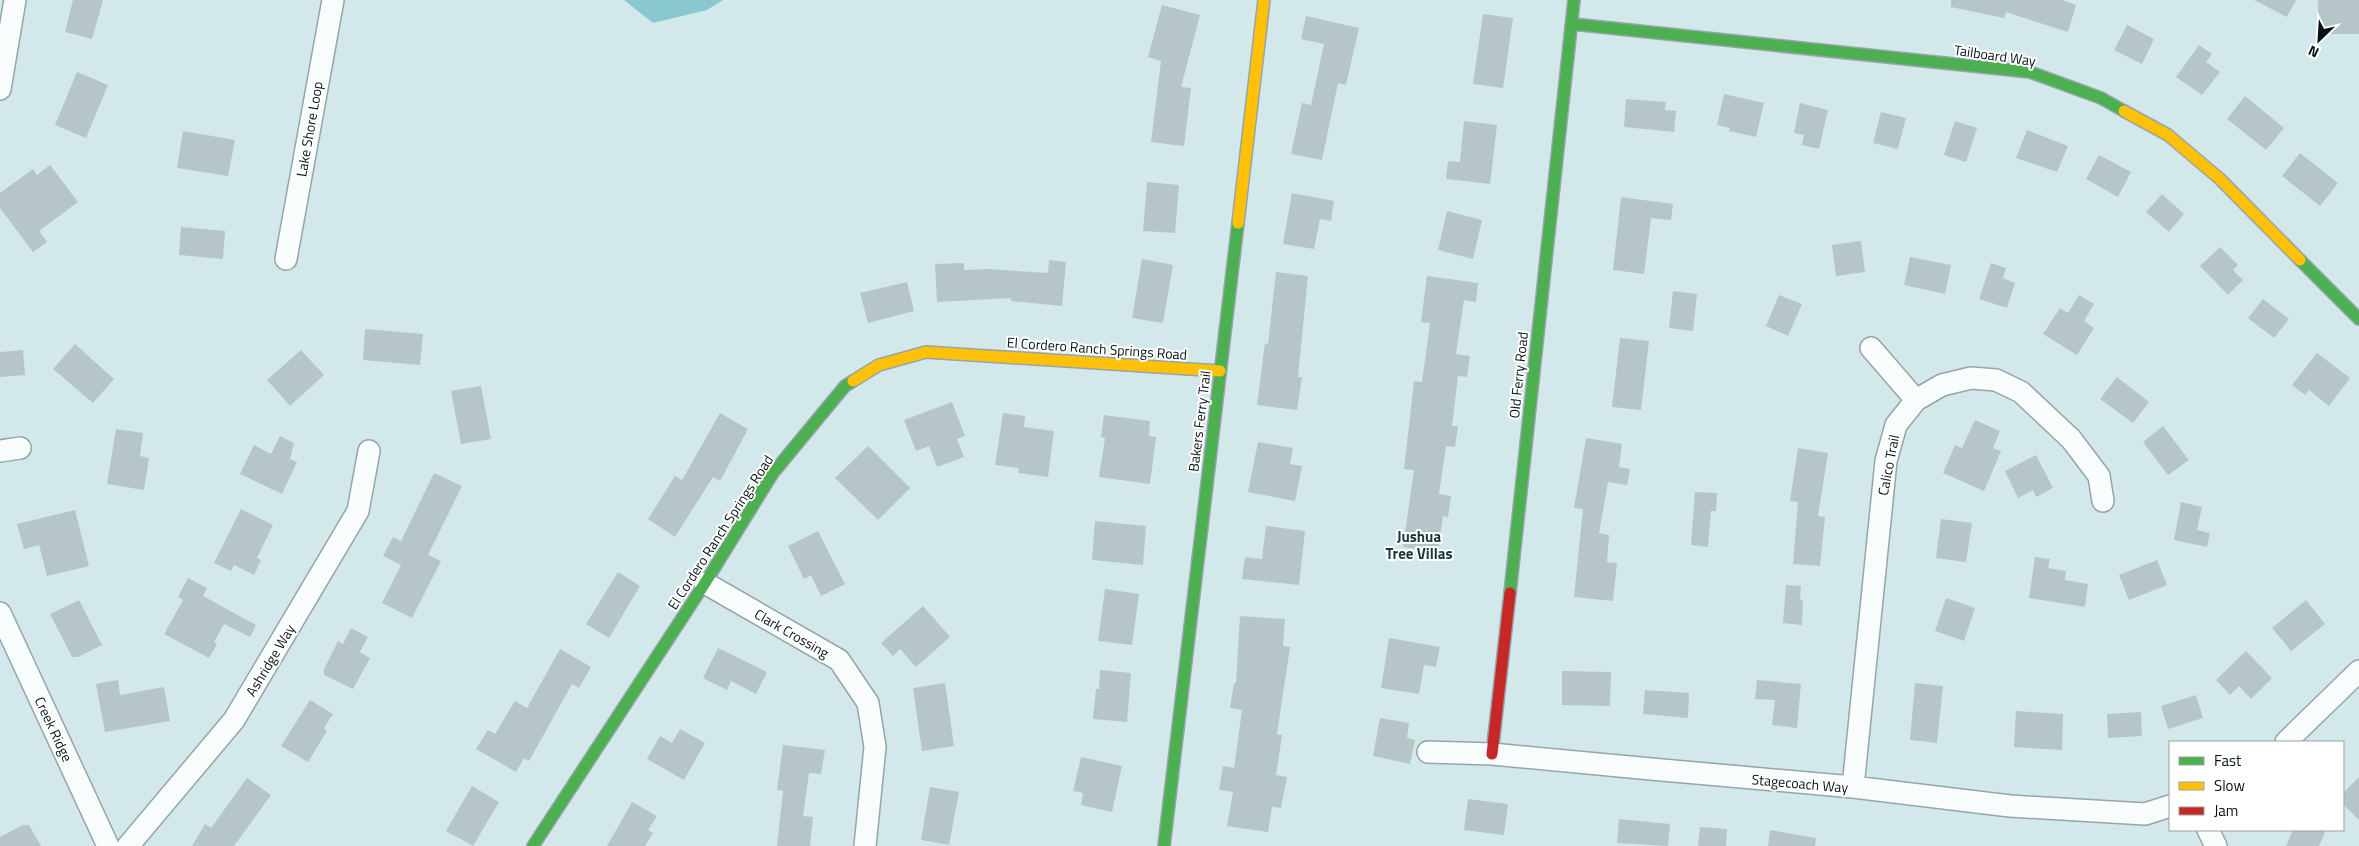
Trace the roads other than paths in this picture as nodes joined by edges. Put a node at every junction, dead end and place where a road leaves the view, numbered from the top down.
1 (15, 0) edge
2 (333, 0) edge
3 (1264, 0) edge
4 (1574, 0) edge
5 (1572, 24) junction
6 (0, 89) edge
7 (286, 258) dead end
8 (2359, 319) edge
9 (1871, 348) dead end
10 (1220, 371) junction
11 (1916, 400) junction
12 (369, 451) dead end
13 (2103, 501) dead end
14 (705, 583) junction
15 (0, 613) edge
16 (2359, 671) edge
17 (2287, 741) edge
18 (1428, 752) dead end
19 (1492, 754) junction
20 (1853, 788) junction
21 (2169, 806) edge
22 (2208, 831) edge
23 (108, 846) edge
24 (128, 846) edge
25 (533, 846) edge
26 (865, 846) edge
27 (1164, 846) edge
28 (2216, 846) edge

1 - 6 street
2 - 7 street, Lake Shore Loop
3 - 10 street, Bakers Ferry Trail
4 - 5 street, Old Ferry Road
5 - 8 street, Tailboard Way
5 - 19 street, Old Ferry Road
9 - 11 street
10 - 14 street, El Cordero Ranch Springs Road
10 - 27 street, Bakers Ferry Trail
11 - 13 street, Calico Trail
11 - 20 street, Calico Trail
12 - 24 street, Ashridge Way
14 - 25 street, El Cordero Ranch Springs Road
14 - 26 street, Clark Crossing
15 - 23 street, Creek Ridge
16 - 17 street
18 - 19 street, Stagecoach Way
19 - 20 street, Stagecoach Way
20 - 21 street, Stagecoach Way
22 - 28 street

